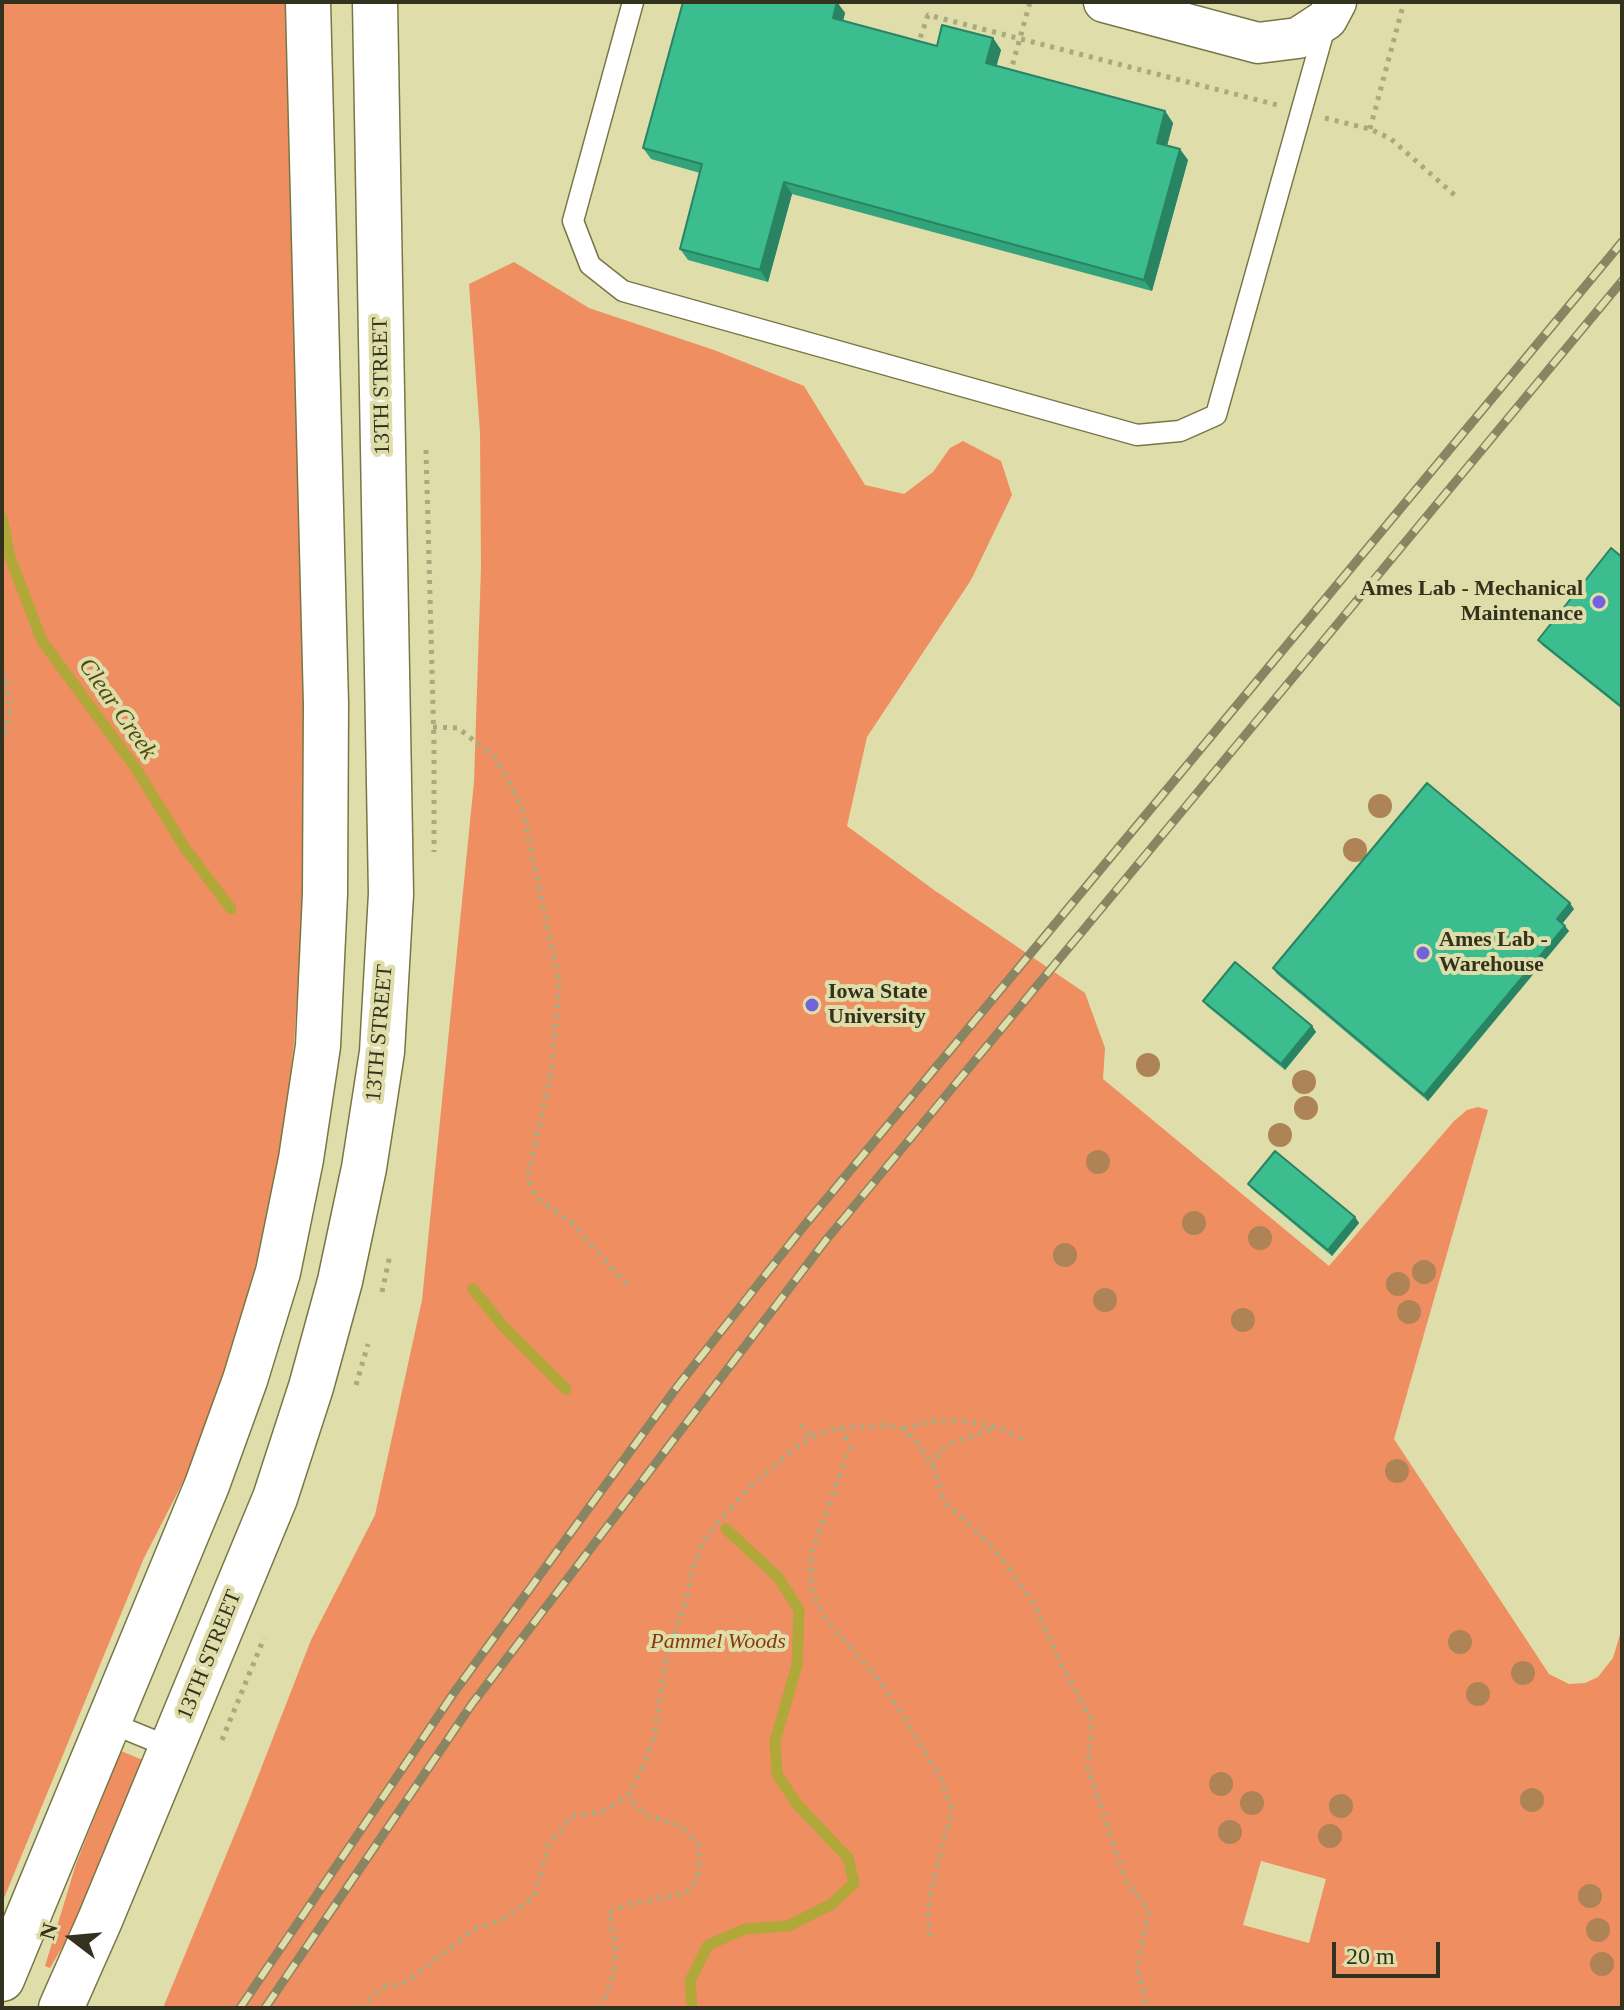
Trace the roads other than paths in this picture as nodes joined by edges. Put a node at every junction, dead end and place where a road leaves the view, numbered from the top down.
1 (308, 2) edge
2 (375, 2) edge
3 (633, 2) edge
4 (1104, 2) edge
5 (1332, 10) edge
6 (108, 1722) junction
7 (172, 1748) junction
8 (2, 1979) edge
9 (61, 2008) edge

1 - 6 main road
2 - 7 main road, 13TH STREET
3 - 5 lane
4 - 5 street
6 - 7 lane
6 - 8 main road
7 - 9 main road, 13TH STREET

